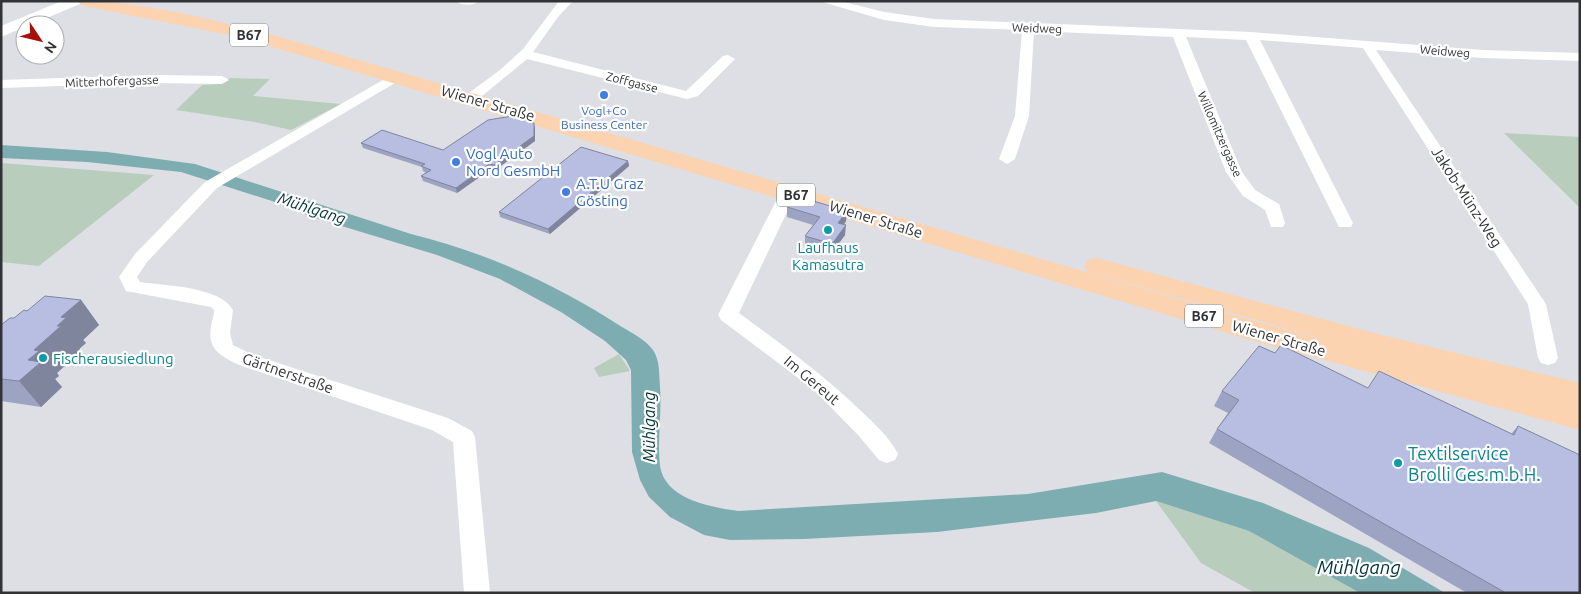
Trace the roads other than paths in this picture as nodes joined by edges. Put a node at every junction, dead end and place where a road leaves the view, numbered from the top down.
1 (75, 1) edge
2 (84, 1) edge
3 (140, 1) edge
4 (462, 1) edge
5 (473, 1) edge
6 (566, 1) edge
7 (825, 1) edge
8 (1028, 28) junction
9 (1, 32) edge
10 (1178, 33) junction
11 (1251, 36) junction
12 (1366, 44) junction
13 (524, 54) junction
14 (1580, 57) edge
15 (728, 59) dead end
16 (395, 77) junction
17 (222, 80) dead end
18 (1, 84) edge
19 (478, 93) junction
20 (1007, 160) dead end
21 (234, 170) joint
22 (788, 193) junction
23 (1277, 223) dead end
24 (1345, 223) dead end
25 (1548, 358) dead end
26 (1580, 395) edge
27 (1580, 418) edge
28 (887, 454) dead end
29 (477, 593) edge

1 - 9 street
2 - 16 main road, Wiener Straße / B67
3 - 19 main road, Wiener Straße / B67
4 - 5 street
6 - 13 street
7 - 8 street, Weidweg
8 - 10 street, Weidweg
8 - 20 street
10 - 11 street, Weidweg
10 - 23 street, Willomitzergasse
11 - 12 street, Weidweg
11 - 24 street
12 - 14 street, Weidweg
12 - 25 street, Jakob-Münz-Weg
13 - 15 street, Zoffgasse
13 - 19 street
16 - 19 main road, Wiener Straße / B67
16 - 21 street, Gärtnerstraße
17 - 18 street, Mitterhofergasse
19 - 22 main road, Wiener Straße / B67
19 - 26 main road, Wiener Straße / B67
21 - 29 street, Gärtnerstraße
22 - 27 main road, Wiener Straße / B67
22 - 28 street, Im Gereut

